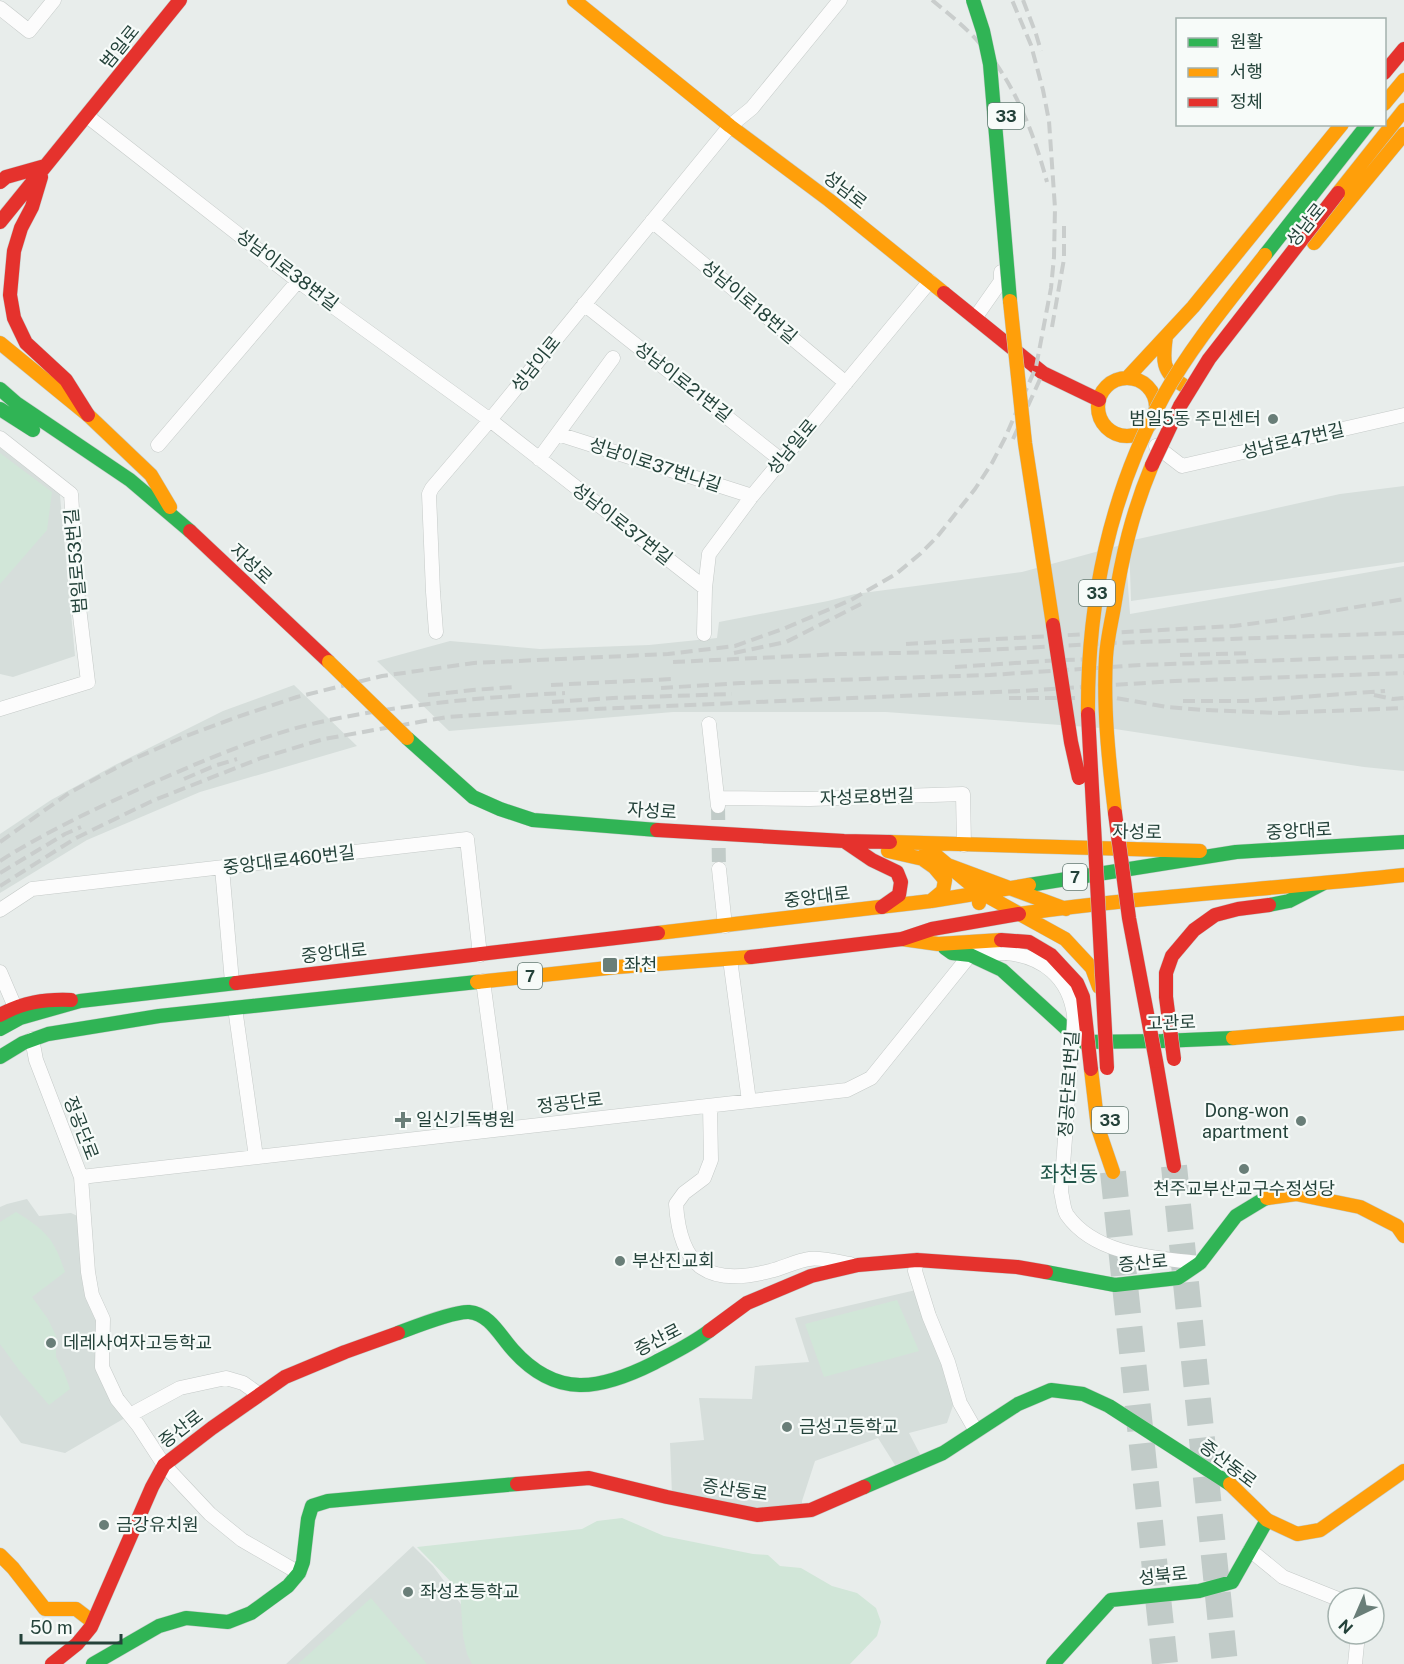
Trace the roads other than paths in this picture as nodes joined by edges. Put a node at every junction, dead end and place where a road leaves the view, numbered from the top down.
1 (54, 0) edge
2 (180, 0) edge
3 (574, 0) edge
4 (840, 0) edge
5 (971, 0) edge
6 (980, 0) edge
7 (986, 0) edge
8 (0, 8) edge
9 (1404, 49) edge
10 (1386, 71) edge
11 (1404, 80) edge
12 (1386, 102) edge
13 (1404, 110) edge
14 (87, 116) junction
15 (730, 126) junction
16 (1340, 126) edge
17 (1366, 126) edge
18 (1404, 134) edge
19 (45, 166) junction
20 (0, 182) edge
21 (652, 221) junction
22 (0, 222) edge
23 (1007, 269) junction
24 (298, 281) junction
25 (930, 281) junction
26 (584, 304) junction
27 (975, 318) junction
28 (998, 336) junction
29 (1166, 336) junction
30 (0, 343) edge
31 (613, 358) dead end
32 (1126, 378) junction
33 (846, 382) junction
34 (1188, 387) junction
35 (0, 389) edge
36 (1099, 400) junction
37 (0, 409) edge
38 (1156, 409) junction
39 (88, 415) junction
40 (1404, 415) edge
41 (490, 420) junction
42 (1141, 433) junction
43 (558, 434) junction
44 (0, 438) edge
45 (158, 445) dead end
46 (539, 459) junction
47 (781, 460) junction
48 (130, 480) junction
49 (752, 496) junction
50 (180, 522) junction
51 (705, 588) junction
52 (436, 632) dead end
53 (704, 634) dead end
54 (0, 709) edge
55 (709, 724) dead end
56 (844, 841) junction
57 (1404, 842) edge
58 (921, 843) junction
59 (964, 845) junction
60 (1236, 852) junction
61 (919, 857) junction
62 (1095, 859) junction
63 (945, 864) junction
64 (222, 868) junction
65 (719, 869) tunnel mouth
66 (1404, 875) edge
67 (1322, 884) junction
68 (1012, 888) junction
69 (980, 892) junction
70 (931, 901) junction
71 (882, 908) junction
72 (1066, 909) junction
73 (0, 910) edge
74 (1021, 914) junction
75 (968, 922) junction
76 (725, 926) junction
77 (666, 933) junction
78 (903, 939) junction
79 (938, 944) junction
80 (1004, 946) junction
81 (480, 955) junction
82 (970, 955) junction
83 (730, 959) junction
84 (617, 967) junction
85 (0, 972) edge
86 (483, 981) junction
87 (232, 982) junction
88 (236, 1008) junction
89 (17, 1012) junction
90 (0, 1015) edge
91 (1404, 1023) edge
92 (0, 1029) edge
93 (32, 1039) junction
94 (1121, 1042) junction
95 (0, 1057) edge
96 (1108, 1074) dead end
97 (749, 1101) junction
98 (710, 1106) junction
99 (1110, 1114) dead end
100 (503, 1129) junction
101 (1171, 1150) junction
102 (256, 1157) junction
103 (1174, 1166) tunnel mouth
104 (81, 1177) junction
105 (1404, 1236) edge
106 (917, 1260) junction
107 (1200, 1263) junction
108 (858, 1265) junction
109 (260, 1395) junction
110 (130, 1415) junction
111 (976, 1431) junction
112 (164, 1465) junction
113 (1404, 1472) edge
114 (1267, 1520) junction
115 (1250, 1550) junction
116 (0, 1555) edge
117 (298, 1573) junction
118 (1326, 1594) edge
119 (93, 1622) junction
120 (1357, 1646) edge
121 (52, 1664) edge
122 (93, 1664) edge
123 (1053, 1664) edge
124 (1355, 1664) edge

1 - 8 street
2 - 14 main road, 범일로
3 - 15 main road, 성남로
4 - 15 street, 성남이로
5 - 23 main road, bridge
5 - 27 street
6 - 28 street
7 - 23 main road, 33, bridge
9 - 10 main road
11 - 12 main road
13 - 101 main road, 성남로 / 33, bridge
14 - 19 main road, 범일로
14 - 24 street, 성남이로38번길
15 - 21 street, 성남이로
15 - 25 main road, 성남로
16 - 29 main road, 성남로
17 - 62 main road, 성남로 / 33, bridge
18 - 34 main road, 성남로
19 - 20 main road
19 - 22 main road, 범일로
19 - 39 main road
21 - 26 street, 성남이로
21 - 33 street, 성남이로18번길
23 - 62 main road, bridge
24 - 41 street, 성남이로38번길
24 - 45 street
25 - 27 main road, 성남로
25 - 33 street, 성남일로
26 - 41 street, 성남이로
26 - 47 street, 성남이로21번길
27 - 28 main road, 성남로
28 - 36 main road, 성남로
29 - 32 main road, 성남로
29 - 34 main road
30 - 39 main road, 자성로
31 - 43 street
32 - 36 main road
32 - 38 main road
33 - 47 street, 성남일로
34 - 38 main road, 성남로
35 - 48 main road, 자성로
36 - 42 main road
37 - 48 main road
38 - 42 main road
39 - 50 main road, 자성로
40 - 42 street, 성남로47번길
41 - 46 street, 성남이로37번길
41 - 52 street, 성남이로
43 - 46 street
43 - 49 street, 성남이로37번나길
44 - 54 street, 범일로53번길
46 - 51 street, 성남이로37번길
47 - 49 street, 성남일로
48 - 50 main road, 자성로
49 - 51 street, 성남일로
50 - 56 main road, 자성로, bridge
51 - 53 street, 성남일로
55 - 59 street, 자성로8번길
56 - 58 main road, 자성로
56 - 61 main road
56 - 71 main road
57 - 60 main road, 중앙대로 / 7
58 - 59 main road, 자성로
58 - 63 main road
59 - 60 main road, 자성로
60 - 68 main road, 중앙대로 / 7
61 - 63 main road
61 - 70 main road
62 - 96 main road, 33, bridge
63 - 68 main road
63 - 69 main road
64 - 73 street, 중앙대로460번길
64 - 81 street, 중앙대로460번길
64 - 87 street
65 - 76 street
66 - 67 main road, 7
67 - 72 main road, 7
67 - 101 main road, bridge
68 - 69 main road, 중앙대로 / 7
68 - 72 main road
69 - 70 main road, 중앙대로 / 7
69 - 74 main road
69 - 75 main road
70 - 71 main road, 중앙대로 / 7
71 - 76 main road, 중앙대로 / 7
72 - 74 main road, 7
74 - 75 main road, 7
74 - 94 main road
75 - 78 main road, 7
76 - 77 main road, 중앙대로 / 7
77 - 81 main road, 중앙대로 / 7
77 - 84 main road
78 - 79 main road
78 - 83 main road, 7
79 - 80 main road
79 - 82 main road
80 - 82 street, 정공단로1번길
80 - 99 main road, 33, bridge
80 - 107 street, 정공단로1번길, bridge
81 - 87 main road, 중앙대로 / 7
82 - 94 main road, 고관로
82 - 97 street, 정공단로
83 - 84 main road, 7
83 - 97 street
84 - 86 main road, 7
85 - 89 street
86 - 88 main road, 7
86 - 100 street
87 - 89 main road, 중앙대로 / 7
88 - 93 main road, 7
88 - 102 street
89 - 90 main road
89 - 92 main road, 중앙대로 / 7
91 - 94 main road, 고관로
93 - 95 main road, 7
93 - 104 street, 정공단로
97 - 98 street, 정공단로
98 - 100 street, 정공단로
98 - 108 street
100 - 102 street, 정공단로
101 - 103 main road, 33
102 - 104 street, 정공단로
104 - 110 street
105 - 107 main road, 증산로
106 - 107 main road, 증산로
106 - 108 main road, 증산로
106 - 111 street
108 - 109 main road, 증산로
109 - 110 street
109 - 112 main road, 증산로
110 - 112 street
111 - 114 main road, 증산동로
111 - 117 main road, 증산동로
112 - 117 street
112 - 119 main road, 증산로
113 - 114 main road, 증산동로
114 - 115 main road, 성북로
115 - 118 street
115 - 123 main road, 성북로
116 - 119 main road
117 - 122 main road
119 - 121 main road, 증산로
120 - 124 street

